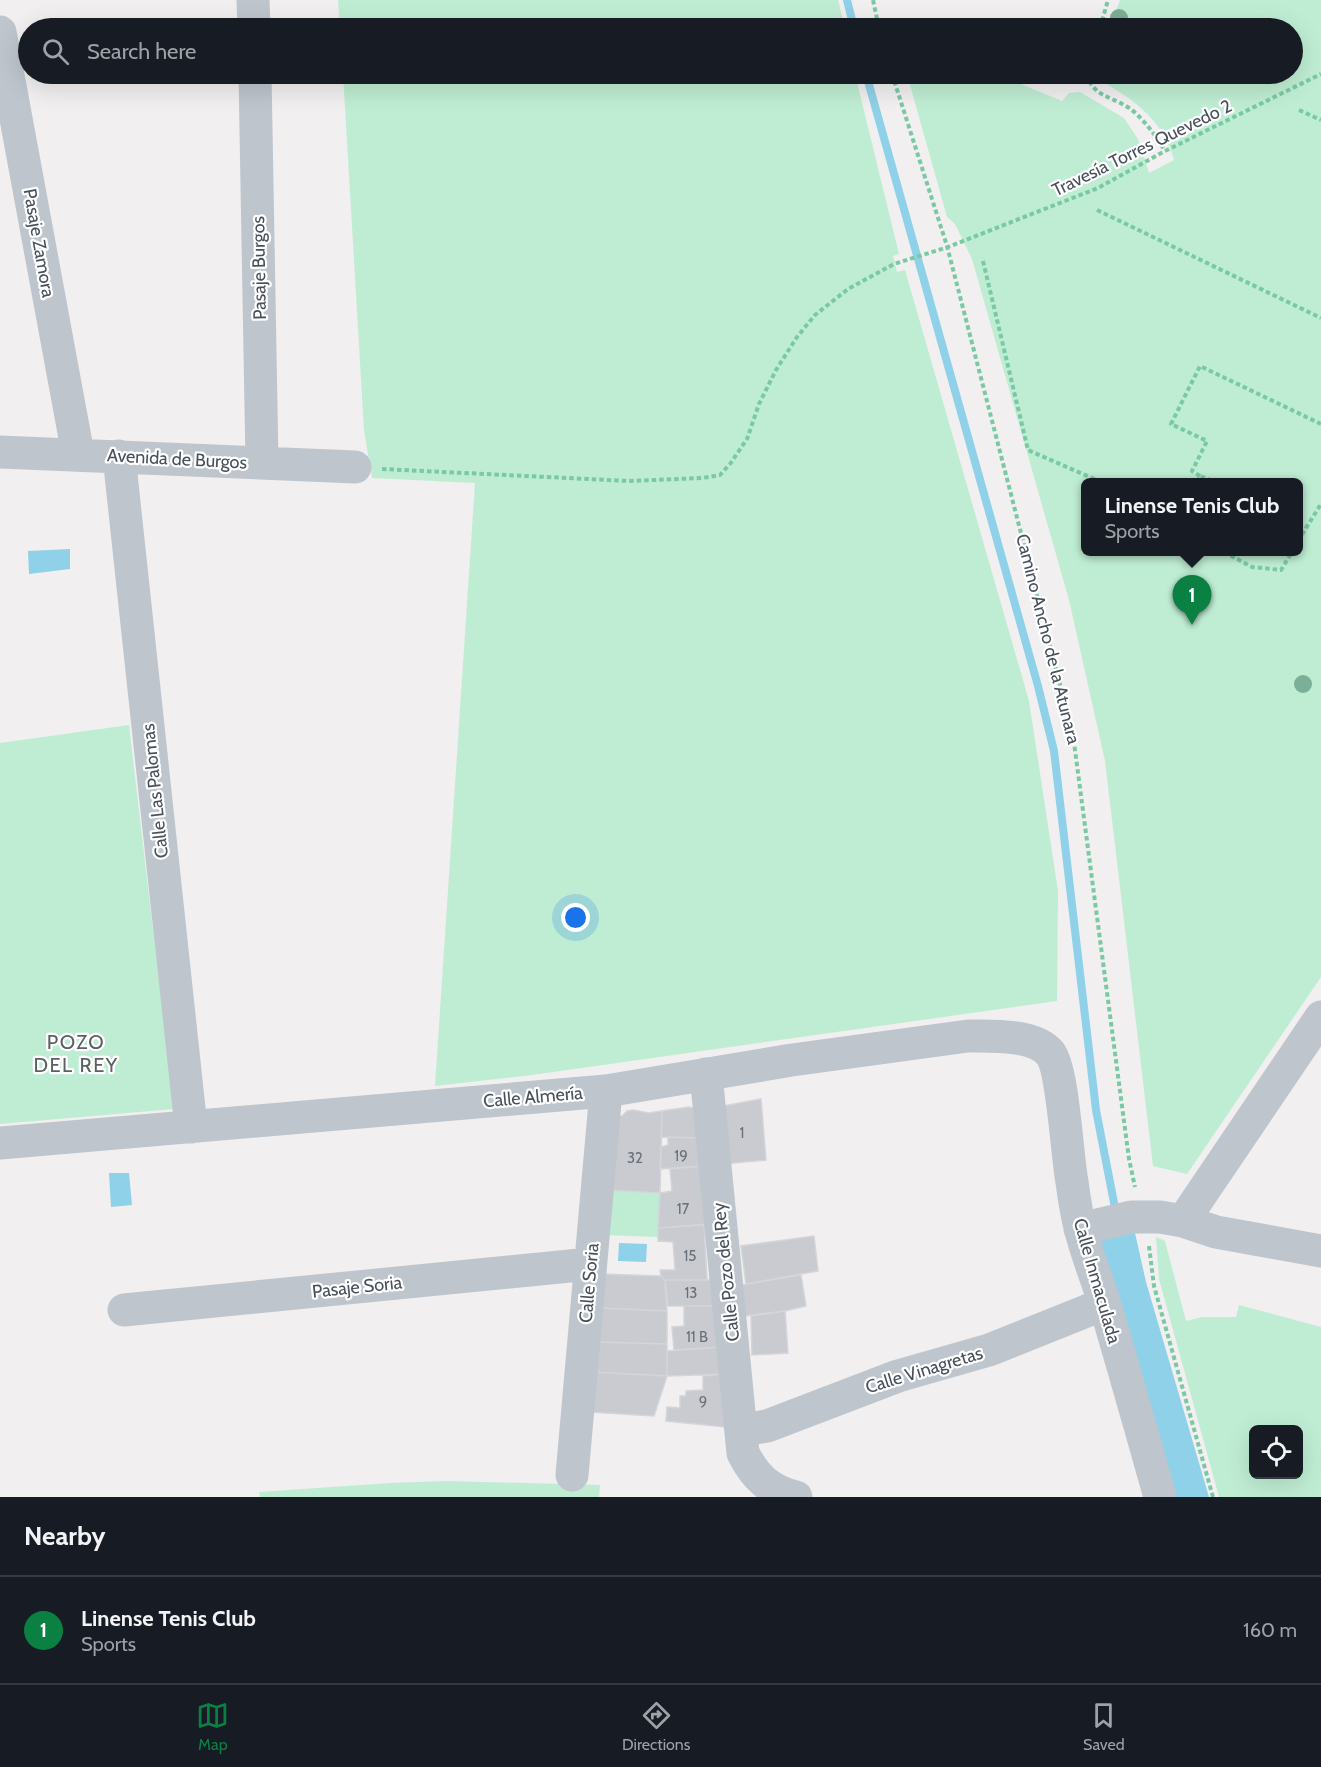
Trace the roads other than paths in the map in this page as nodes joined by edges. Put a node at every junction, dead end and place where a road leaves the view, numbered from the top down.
1 (254, 0) edge
2 (254, 18) edge
3 (0, 32) edge
4 (255, 84) edge
5 (0, 452) edge
6 (78, 454) junction
7 (119, 456) junction
8 (262, 463) junction
9 (355, 467) road end
10 (1321, 1017) edge
11 (1054, 1061) joint
12 (706, 1074) junction
13 (606, 1091) junction
14 (191, 1127) junction
15 (0, 1143) edge
16 (1183, 1221) junction
17 (1084, 1227) junction
18 (1321, 1251) edge
19 (590, 1264) junction
20 (1104, 1304) junction
21 (124, 1310) dead end
22 (742, 1430) junction
23 (572, 1475) dead end
24 (796, 1497) edge
25 (1160, 1497) edge

1 - 2 street
3 - 6 street, Pasaje Zamora
4 - 8 street, Pasaje Burgos
5 - 6 street, Avenida de Burgos
6 - 7 street, Avenida de Burgos
7 - 8 street, Avenida de Burgos
7 - 14 street, Calle Las Palomas
8 - 9 street, Avenida de Burgos
10 - 16 street
11 - 12 street, Calle Almería
11 - 17 street, Calle Inmaculada
12 - 13 street, Calle Almería
12 - 22 street, Calle Pozo del Rey
13 - 14 street, Calle Almería
13 - 19 street, Calle Soria
14 - 15 street, Calle Almería
16 - 17 street
16 - 18 street
17 - 20 street, Calle Inmaculada
19 - 21 street, Pasaje Soria
19 - 23 street, Calle Soria
20 - 22 street, Calle Vinagretas
20 - 25 street, Calle Inmaculada
22 - 24 street, Calle Pozo del Rey

